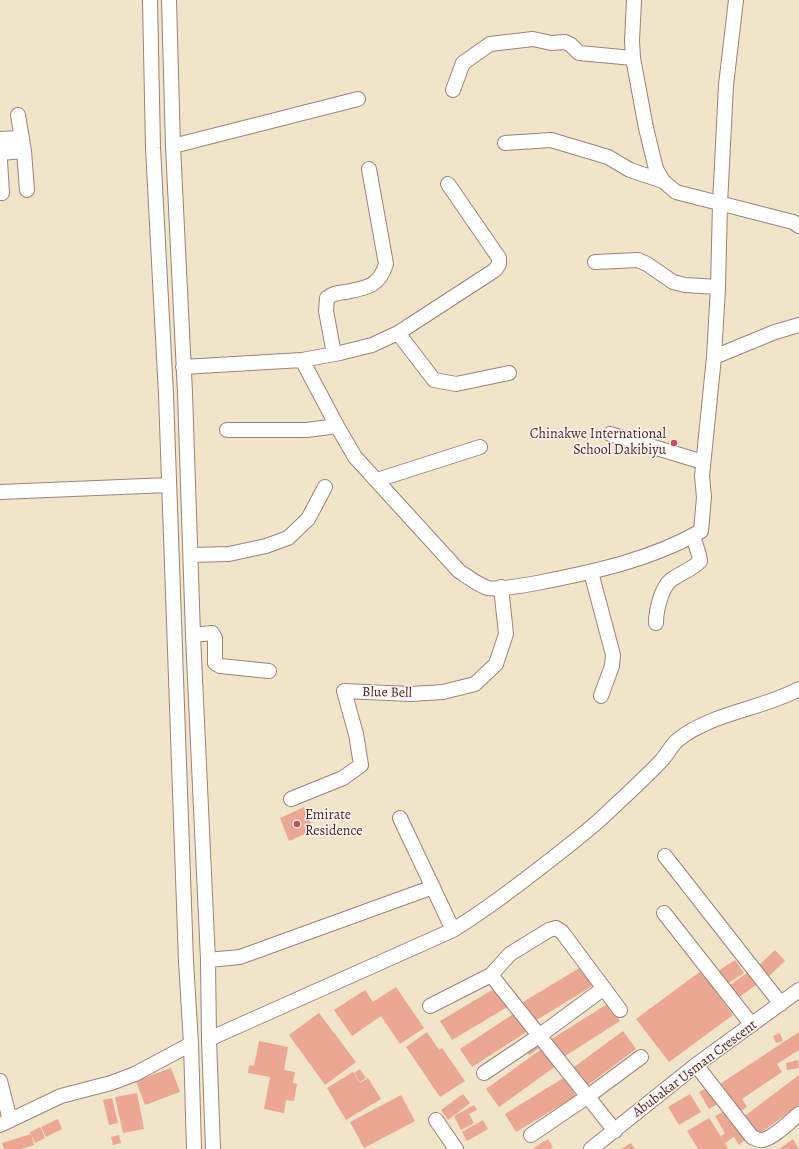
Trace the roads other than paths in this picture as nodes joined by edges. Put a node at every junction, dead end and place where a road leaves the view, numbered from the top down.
1 (150, 0) edge
2 (169, 0) edge
3 (634, 0) edge
4 (736, 0) edge
5 (633, 58) junction
6 (453, 90) dead end
7 (358, 98) dead end
8 (18, 115) dead end
9 (0, 139) edge
10 (505, 143) dead end
11 (23, 145) junction
12 (173, 146) junction
13 (0, 153) edge
14 (0, 161) edge
15 (369, 168) dead end
16 (663, 181) junction
17 (448, 184) dead end
18 (27, 190) dead end
19 (2, 193) dead end
20 (720, 204) junction
21 (799, 226) edge
22 (595, 262) dead end
23 (718, 287) junction
24 (799, 325) edge
25 (398, 333) junction
26 (334, 354) junction
27 (714, 357) junction
28 (302, 360) junction
29 (183, 367) junction
30 (509, 373) dead end
31 (185, 393) junction
32 (166, 395) junction
33 (337, 426) junction
34 (227, 430) dead end
35 (610, 434) dead end
36 (480, 447) dead end
37 (703, 462) junction
38 (377, 480) junction
39 (169, 485) junction
40 (325, 487) dead end
41 (0, 492) edge
42 (693, 536) junction
43 (191, 555) junction
44 (591, 572) junction
45 (501, 587) junction
46 (656, 623) dead end
47 (193, 635) junction
48 (269, 671) dead end
49 (799, 689) edge
50 (600, 696) dead end
51 (291, 799) dead end
52 (400, 818) dead end
53 (665, 856) dead end
54 (433, 887) junction
55 (664, 913) dead end
56 (453, 930) junction
57 (208, 960) junction
58 (491, 975) junction
59 (604, 988) junction
60 (799, 990) edge
61 (781, 1004) junction
62 (430, 1006) dead end
63 (620, 1010) dead end
64 (752, 1025) junction
65 (539, 1036) junction
66 (209, 1040) junction
67 (191, 1044) junction
68 (641, 1057) dead end
69 (696, 1065) junction
70 (484, 1073) dead end
71 (0, 1081) edge
72 (587, 1097) junction
73 (799, 1114) edge
74 (436, 1120) dead end
75 (5, 1122) edge
76 (615, 1131) junction
77 (531, 1135) dead end
78 (194, 1149) edge
79 (213, 1149) edge
80 (456, 1149) edge
81 (591, 1149) edge

1 - 32 street
2 - 12 street
3 - 5 street
4 - 20 street
5 - 6 street
5 - 16 street
7 - 12 street
8 - 11 street
9 - 11 street
10 - 16 street
11 - 13 street
11 - 18 street
12 - 29 street
14 - 19 street
15 - 26 street
16 - 20 street
17 - 25 street
20 - 21 street
20 - 23 street
22 - 23 street
23 - 27 street
24 - 27 street
25 - 26 street
25 - 30 street
26 - 28 street
27 - 37 street
28 - 29 street
28 - 33 street
29 - 31 street
31 - 32 street
31 - 43 street
32 - 39 street
33 - 34 street
33 - 38 street
35 - 37 street
36 - 38 street
37 - 42 street
38 - 45 street
39 - 41 street
39 - 67 street
40 - 43 street
42 - 44 street
42 - 46 street
43 - 47 street
44 - 45 street
44 - 50 street
45 - 51 street, Blue Bell
47 - 48 street
47 - 57 street
49 - 56 street
52 - 54 street
53 - 61 street
54 - 56 street
54 - 57 street
55 - 64 street
56 - 66 street
57 - 66 street
58 - 59 street
58 - 62 street
58 - 65 street
59 - 63 street
59 - 65 street
60 - 61 street, Abubakar Usman Crescent
61 - 64 street, Abubakar Usman Crescent
64 - 69 street, Abubakar Usman Crescent
65 - 70 street
65 - 72 street
66 - 79 street
67 - 75 street
67 - 78 street
68 - 72 street
69 - 73 street
69 - 76 street, Abubakar Usman Crescent
71 - 75 street
72 - 76 street
72 - 77 street
74 - 80 street
76 - 81 street, Abubakar Usman Crescent

